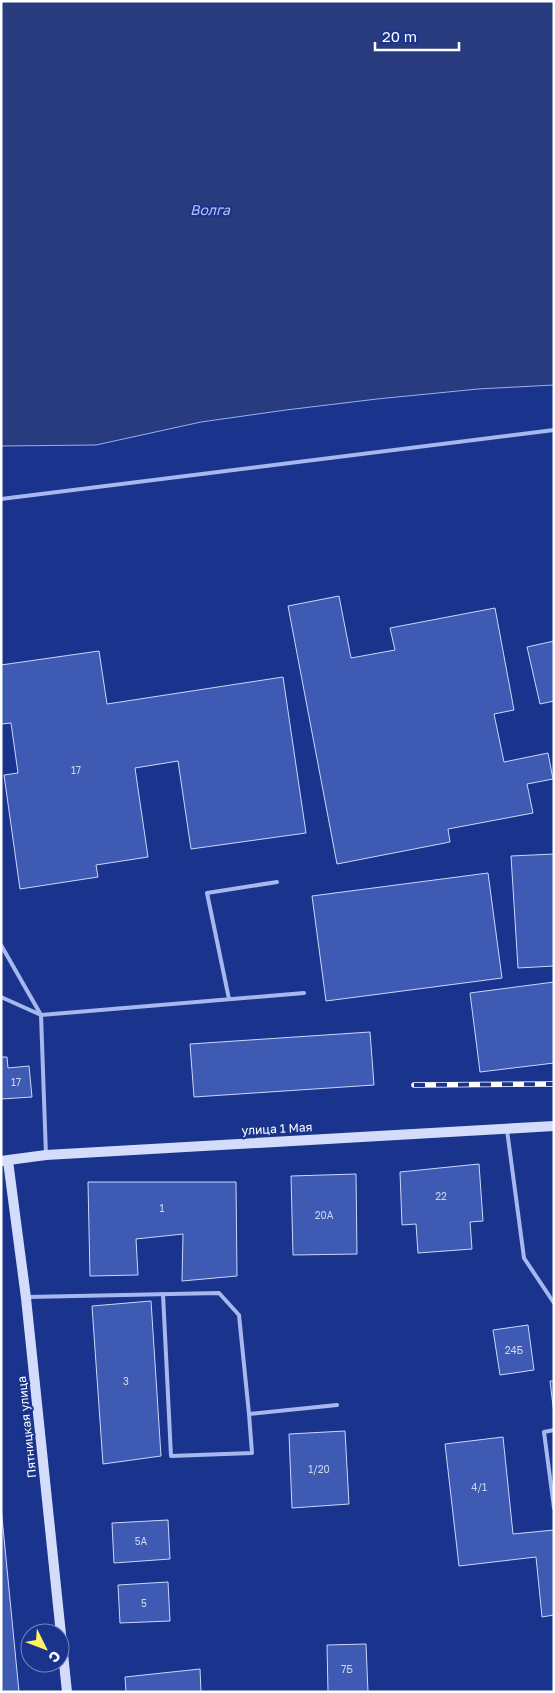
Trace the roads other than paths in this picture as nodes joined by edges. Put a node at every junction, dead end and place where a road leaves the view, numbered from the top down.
1 (554, 430) edge
2 (1, 499) edge
3 (277, 882) dead end
4 (1, 945) edge
5 (304, 993) dead end
6 (1, 997) edge
7 (229, 1000) junction
8 (41, 1015) junction
9 (554, 1126) edge
10 (507, 1128) junction
11 (46, 1155) junction
12 (4, 1161) edge
13 (162, 1294) junction
14 (26, 1298) junction
15 (554, 1303) edge
16 (337, 1405) dead end
17 (249, 1414) junction
18 (554, 1430) edge
19 (554, 1508) edge
20 (67, 1692) edge

1 - 2 lane
3 - 7 lane
4 - 8 lane
5 - 7 lane
6 - 8 lane
7 - 8 lane
8 - 11 lane
9 - 10 street, улица 1 Мая
10 - 11 street, улица 1 Мая
10 - 15 lane
11 - 12 street, улица 1 Мая
12 - 14 street, Пятницкая улица
13 - 14 lane
13 - 17 lane
13 - 17 lane
14 - 20 street, Пятницкая улица
16 - 17 lane
18 - 19 lane

